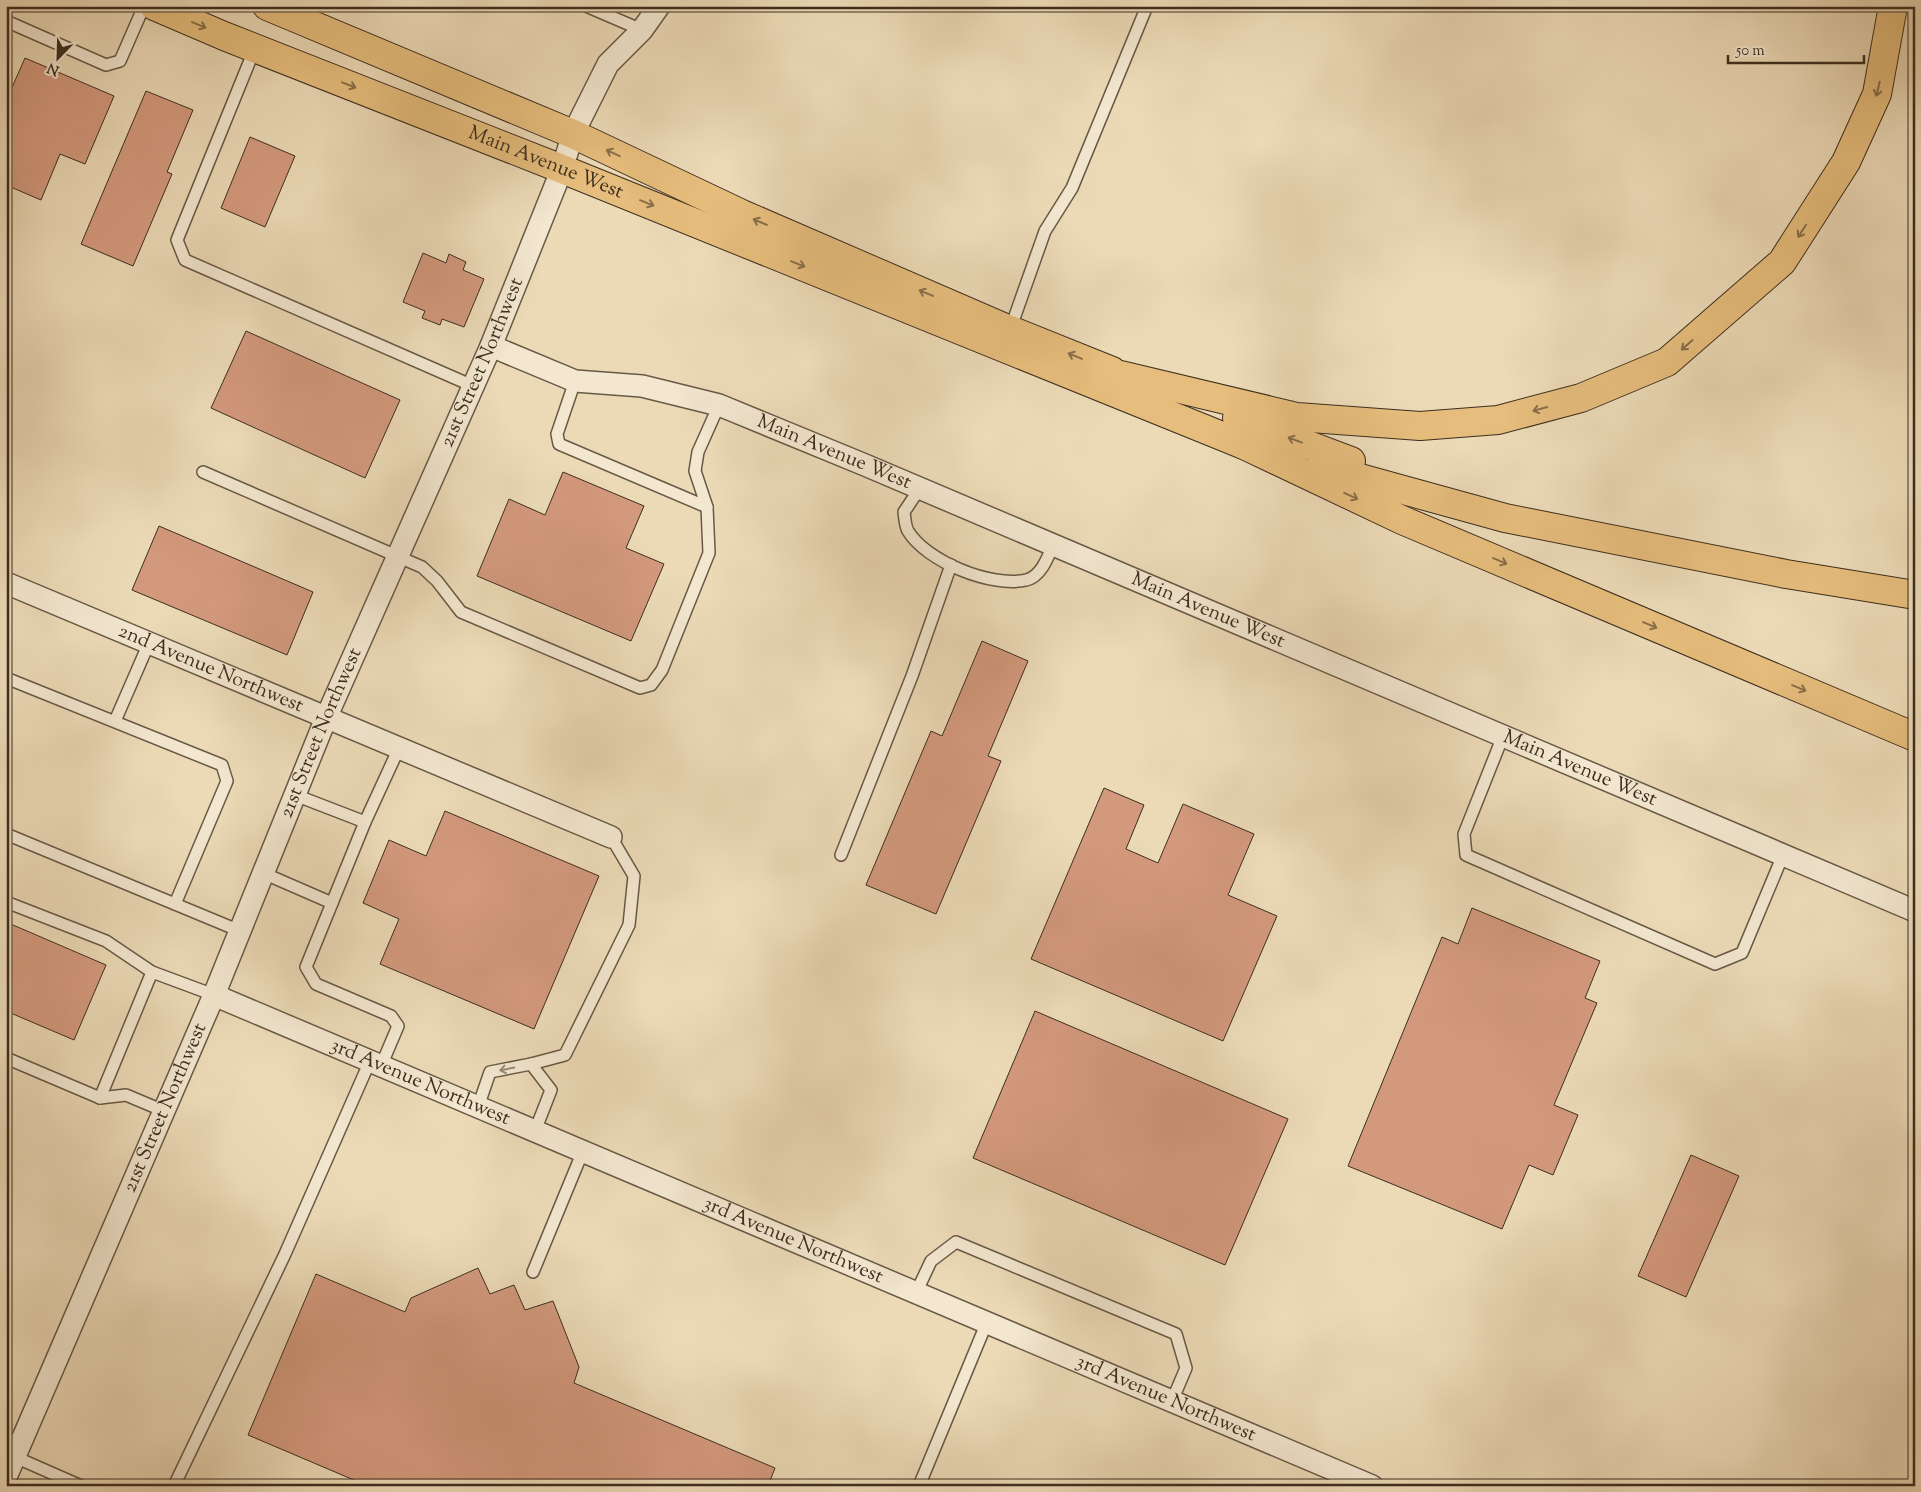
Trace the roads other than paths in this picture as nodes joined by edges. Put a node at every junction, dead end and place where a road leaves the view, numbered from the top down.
1 (144, 6) edge
2 (154, 6) edge
3 (267, 6) edge
4 (586, 6) edge
5 (659, 6) edge
6 (1148, 6) edge
7 (1893, 6) edge
8 (6, 21) edge
9 (642, 30) junction
10 (255, 48) junction
11 (573, 134) junction
12 (562, 169) junction
13 (1010, 330) junction
14 (491, 346) junction
15 (1121, 375) junction
16 (575, 381) junction
17 (473, 386) junction
18 (719, 405) junction
19 (1244, 445) junction
20 (203, 472) dead end
21 (920, 488) junction
22 (707, 507) junction
23 (1504, 518) junction
24 (1053, 545) junction
25 (398, 556) junction
26 (951, 565) junction
27 (6, 583) edge
28 (1915, 595) edge
29 (149, 643) junction
30 (6, 678) edge
31 (326, 718) junction
32 (115, 721) junction
33 (1503, 736) junction
34 (1915, 737) edge
35 (398, 748) junction
36 (295, 795) junction
37 (365, 822) junction
38 (6, 834) edge
39 (611, 837) joint
40 (841, 855) dead end
41 (1784, 855) junction
42 (263, 874) junction
43 (6, 902) edge
44 (332, 903) junction
45 (175, 904) junction
46 (1915, 911) edge
47 (240, 931) junction
48 (152, 972) junction
49 (214, 995) junction
50 (6, 1058) edge
51 (375, 1063) junction
52 (531, 1064) junction
53 (100, 1098) junction
54 (478, 1107) junction
55 (164, 1111) junction
56 (535, 1131) junction
57 (583, 1151) junction
58 (533, 1272) dead end
59 (916, 1292) junction
60 (987, 1322) junction
61 (1172, 1401) junction
62 (15, 1457) junction
63 (6, 1477) edge
64 (81, 1486) edge
65 (174, 1486) edge
66 (918, 1486) edge
67 (1372, 1486) edge

1 - 8 lane
2 -> 10 main road, Main Avenue West
3 - 11 main road, Main Avenue West
4 - 9 lane
5 - 9 street, 21st Street Northwest
6 - 13 lane
7 -> 15 main road
9 - 11 street, 21st Street Northwest
10 -> 12 main road, Main Avenue West
10 - 17 lane
11 - 12 street, 21st Street Northwest
13 -> 11 main road, Main Avenue West
12 - 14 street, 21st Street Northwest
12 -> 19 main road, Main Avenue West
15 -> 13 main road, Main Avenue West
14 - 16 street, Main Avenue West
14 - 17 street, 21st Street Northwest
23 -> 15 main road
16 - 18 street, Main Avenue West
16 - 22 lane
17 - 25 street, 21st Street Northwest
18 - 21 street, Main Avenue West
18 - 22 lane
19 - 23 main road
19 -> 34 main road
20 - 25 lane
21 - 24 street, Main Avenue West
21 - 26 lane
22 - 25 lane
23 - 28 main road
24 - 26 lane
24 - 33 street, Main Avenue West
25 - 31 street, 21st Street Northwest
26 - 40 lane
27 - 29 street, 2nd Avenue Northwest
29 - 31 street, 2nd Avenue Northwest
29 - 32 lane
30 - 32 lane
31 - 35 street, 2nd Avenue Northwest
31 - 36 street, 21st Street Northwest
32 - 45 lane
33 - 41 street, Main Avenue West
33 - 41 lane
35 - 37 lane
35 - 39 street, 2nd Avenue Northwest
36 - 37 lane
36 - 42 street, 21st Street Northwest
37 - 44 lane
38 - 45 lane
39 - 52 lane
41 - 46 street, Main Avenue West
42 - 44 lane
42 - 47 street, 21st Street Northwest
43 - 48 lane
44 - 51 lane
45 - 47 lane
47 - 49 street, 21st Street Northwest
48 - 49 lane
48 - 53 lane
49 - 51 street, 3rd Avenue Northwest
49 - 55 street, 21st Street Northwest
50 - 53 lane
51 - 54 street, 3rd Avenue Northwest
51 - 65 lane
52 -> 54 lane
52 - 56 lane
53 - 55 lane
54 - 56 street, 3rd Avenue Northwest
55 - 62 street, 21st Street Northwest
56 - 57 street, 3rd Avenue Northwest
57 - 58 lane
57 - 59 street, 3rd Avenue Northwest
59 - 60 street, 3rd Avenue Northwest
59 - 61 lane
60 - 61 street, 3rd Avenue Northwest
60 - 66 lane
61 - 67 street, 3rd Avenue Northwest
62 - 63 street, 21st Street Northwest
62 - 64 lane

